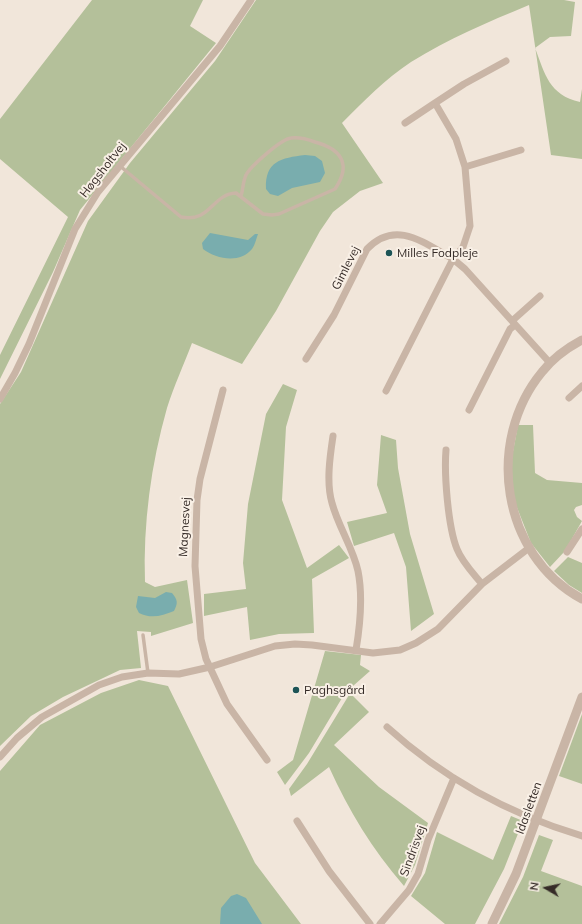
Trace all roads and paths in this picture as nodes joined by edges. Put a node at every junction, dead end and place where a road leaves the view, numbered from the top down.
1 (251, 0) edge
2 (506, 61) dead end
3 (435, 103) junction
4 (405, 123) dead end
5 (521, 150) dead end
6 (120, 166) junction
7 (465, 167) junction
8 (241, 196) junction
9 (453, 259) junction
10 (540, 296) dead end
11 (513, 323) junction
12 (582, 340) edge
13 (306, 359) dead end
14 (550, 363) junction
15 (582, 386) edge
16 (223, 390) dead end
17 (386, 391) dead end
18 (569, 398) dead end
19 (0, 399) edge
20 (469, 410) dead end
21 (333, 436) dead end
22 (446, 450) dead end
23 (582, 529) edge
24 (529, 548) junction
25 (567, 552) dead end
26 (482, 584) junction
27 (582, 599) edge
28 (143, 635) dead end
29 (356, 650) junction
30 (210, 667) junction
31 (148, 674) junction
32 (582, 697) edge
33 (387, 727) dead end
34 (0, 757) edge
35 (267, 760) dead end
36 (454, 778) junction
37 (297, 821) dead end
38 (537, 821) junction
39 (582, 836) edge
40 (370, 924) edge
41 (380, 924) edge
42 (492, 924) edge

1 - 6 street, Høgsholtvej
2 - 3 street
3 - 4 street
3 - 7 street
5 - 7 street
6 - 8 lane
6 - 19 street, Høgsholtvej
7 - 9 street
8 - 8 lane
9 - 11 street, Gimlevej
9 - 13 street, Gimlevej
9 - 17 street
10 - 11 street
11 - 14 street, Gimlevej
11 - 20 street
12 - 14 street
14 - 24 street
15 - 18 street
16 - 30 street, Magnesvej
21 - 29 street
22 - 26 street
23 - 25 street
24 - 26 street
24 - 27 street
26 - 29 street
28 - 31 lane
29 - 30 street
30 - 31 street
30 - 35 street, Magnesvej
31 - 34 street
32 - 38 street, Idasletten
33 - 36 street
36 - 38 street
36 - 41 street, Sindrisvej
37 - 40 street
38 - 39 street
38 - 42 street, Idasletten

